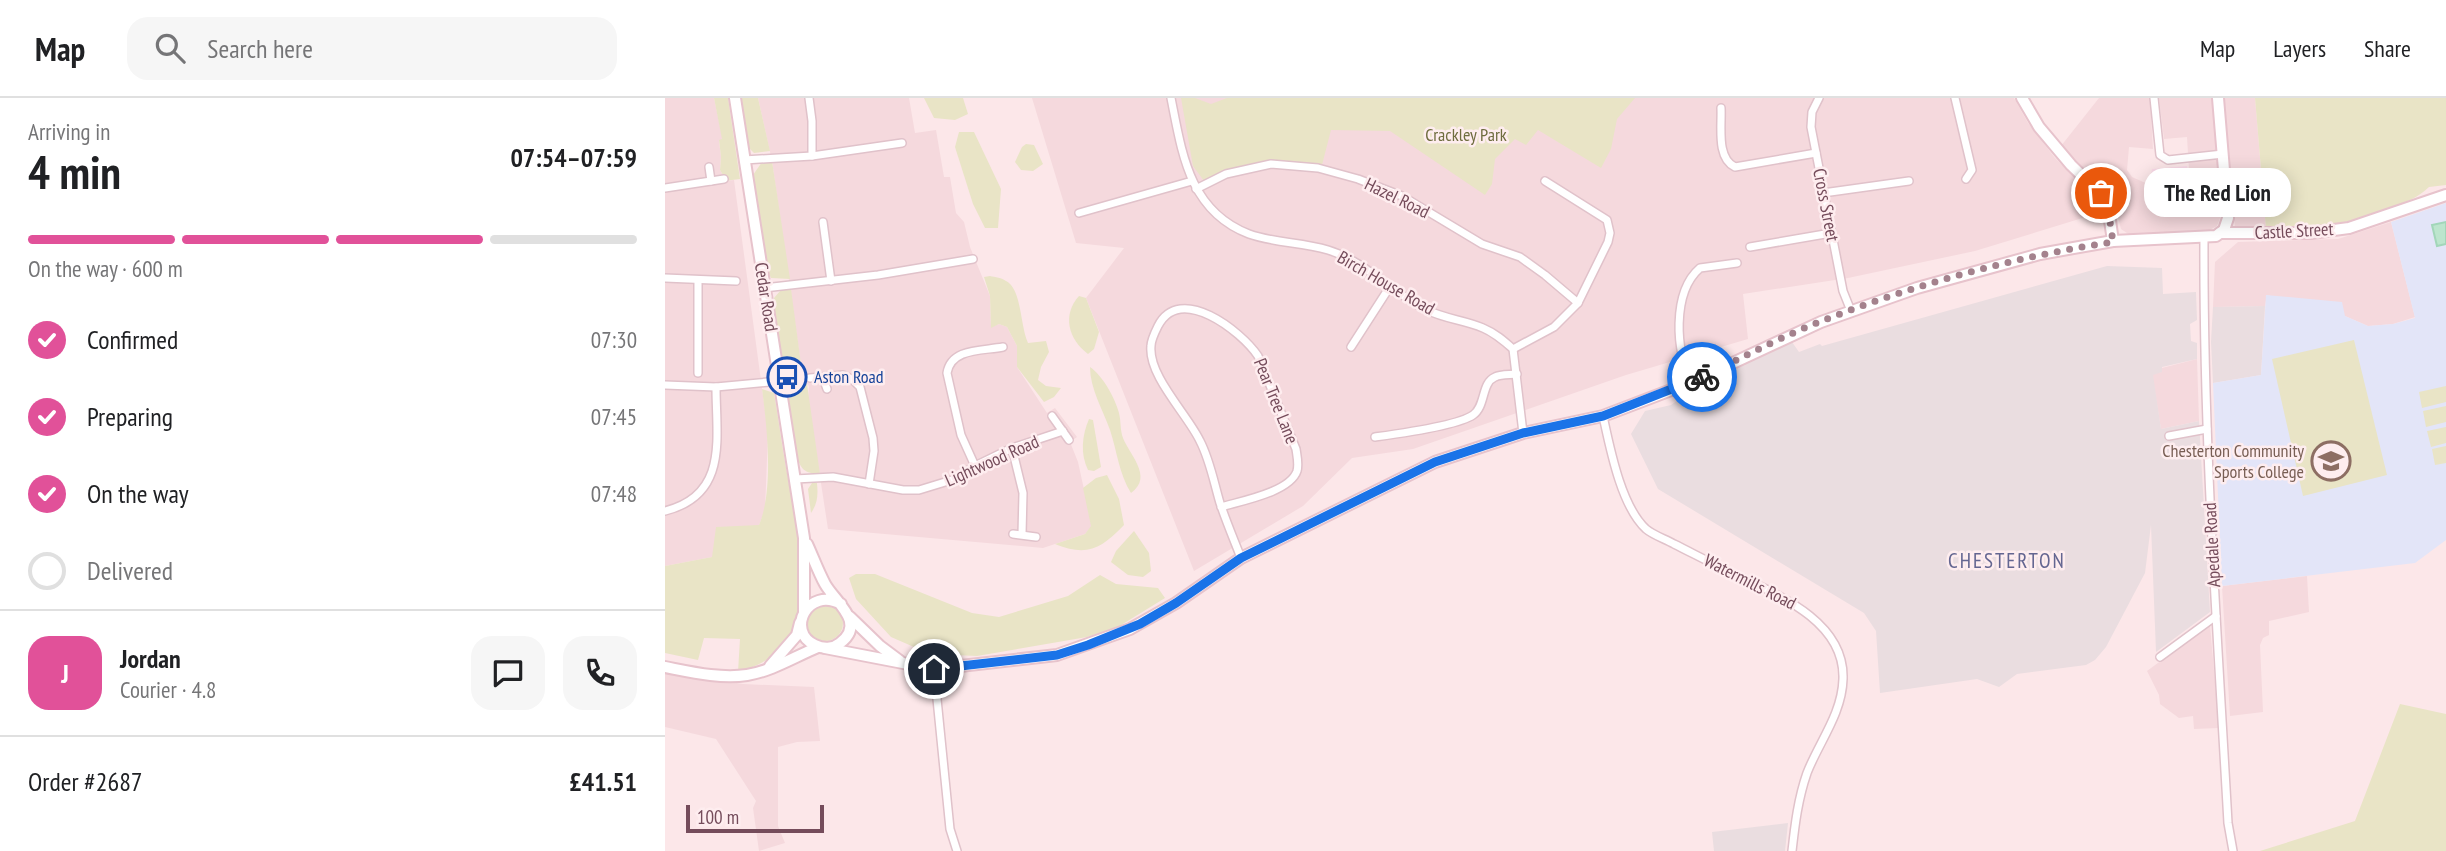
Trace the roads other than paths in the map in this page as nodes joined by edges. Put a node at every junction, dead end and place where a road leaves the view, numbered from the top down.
1 (735, 98) edge
2 (809, 98) edge
3 (1171, 98) edge
4 (1819, 98) edge
5 (1955, 98) edge
6 (2022, 98) edge
7 (2154, 98) edge
8 (2218, 98) edge
9 (1721, 108) dead end
10 (902, 143) dead end
11 (1816, 153) junction
12 (2223, 154) junction
13 (811, 156) junction
14 (744, 160) junction
15 (709, 167) dead end
16 (724, 179) dead end
17 (1966, 179) dead end
18 (711, 181) junction
19 (1192, 181) junction
20 (1545, 181) dead end
21 (1909, 181) dead end
22 (665, 188) edge
23 (1196, 189) junction
24 (1823, 193) junction
25 (2446, 195) edge
26 (1079, 213) dead end
27 (823, 222) dead end
28 (1831, 233) junction
29 (2220, 233) junction
30 (2204, 238) junction
31 (2113, 242) junction
32 (1750, 247) dead end
33 (973, 259) dead end
34 (1737, 263) dead end
35 (665, 278) edge
36 (698, 279) junction
37 (736, 281) dead end
38 (831, 281) junction
39 (764, 288) junction
40 (1389, 288) junction
41 (1578, 303) junction
42 (1851, 311) junction
43 (1003, 347) dead end
44 (1351, 347) dead end
45 (1513, 349) junction
46 (698, 373) dead end
47 (1517, 374) junction
48 (810, 377) dead end
49 (823, 378) junction
50 (779, 381) junction
51 (1692, 382) junction
52 (665, 385) edge
53 (716, 387) junction
54 (827, 389) dead end
55 (1052, 416) dead end
56 (1603, 416) junction
57 (2207, 429) junction
58 (1063, 431) junction
59 (1523, 433) junction
60 (2169, 436) dead end
61 (1375, 437) dead end
62 (1069, 440) dead end
63 (1012, 448) junction
64 (975, 466) junction
65 (795, 479) junction
66 (869, 484) junction
67 (1221, 507) junction
68 (665, 511) edge
69 (1013, 534) dead end
70 (1022, 534) junction
71 (1036, 537) dead end
72 (804, 538) junction
73 (1241, 558) junction
74 (841, 604) junction
75 (803, 614) junction
76 (2216, 616) junction
77 (850, 617) junction
78 (822, 648) junction
79 (2160, 657) dead end
80 (904, 664) junction
81 (665, 667) edge
82 (934, 669) junction
83 (766, 670) junction
84 (957, 851) edge
85 (1792, 851) edge
86 (2233, 851) edge

1 - 14 main road, Cedar Road
2 - 13 street
3 - 19 street, Birch House Road
4 - 11 street, Cross Street
5 - 17 street
6 - 31 main road
7 - 12 street
8 - 12 main road
9 - 11 street
10 - 13 street
11 - 24 street, Cross Street
12 - 29 main road
13 - 14 street
14 - 39 main road, Cedar Road
15 - 18 street
16 - 18 street
18 - 22 street
19 - 23 street, Birch House Road
19 - 26 street
20 - 41 street
21 - 24 street
23 - 40 street, Birch House Road
23 - 41 street, Hazel Road
24 - 28 street, Cross Street
25 - 29 main road, Castle Street
27 - 38 street
28 - 32 street
28 - 42 street, Cross Street
29 - 30 main road, Castle Street
30 - 31 main road, Castle Street
30 - 57 street, Apedale Road
31 - 42 main road, Castle Street
33 - 38 street
34 - 51 street
35 - 36 street
36 - 37 street
36 - 46 street
38 - 39 street
39 - 50 main road, Cedar Road
40 - 44 street
40 - 45 street, Birch House Road
41 - 45 street
42 - 51 main road, Castle Street
43 - 64 street
45 - 47 street
47 - 59 street
47 - 61 street
48 - 49 street
49 - 54 street
49 - 66 street
50 - 53 street
50 - 65 main road, Cedar Road
51 - 56 main road, Castle Street
52 - 53 street
53 - 68 street
55 - 58 street
56 - 59 main road, Castle Street
56 - 85 street, Watermills Road
57 - 60 street
57 - 76 street, Apedale Road
58 - 62 street
58 - 63 street, Lightwood Road
59 - 73 main road, Castle Street
63 - 64 street, Lightwood Road
63 - 70 street
64 - 66 street, Lightwood Road
65 - 66 street, Lightwood Road
65 - 72 main road, Cedar Road
67 - 67 street, Pear Tree Lane
67 - 73 street, Pear Tree Lane
69 - 70 street
70 - 71 street
72 - 74 main road
72 - 75 main road
73 - 82 main road, Castle Street
74 - 75 main road
74 - 77 main road
75 - 78 main road
75 - 83 main road
76 - 79 street
76 - 86 street, Apedale Road
77 - 78 main road
77 - 80 main road
78 - 80 main road, Castle Street
78 - 83 main road
80 - 82 main road, Castle Street
81 - 83 main road
82 - 84 street

